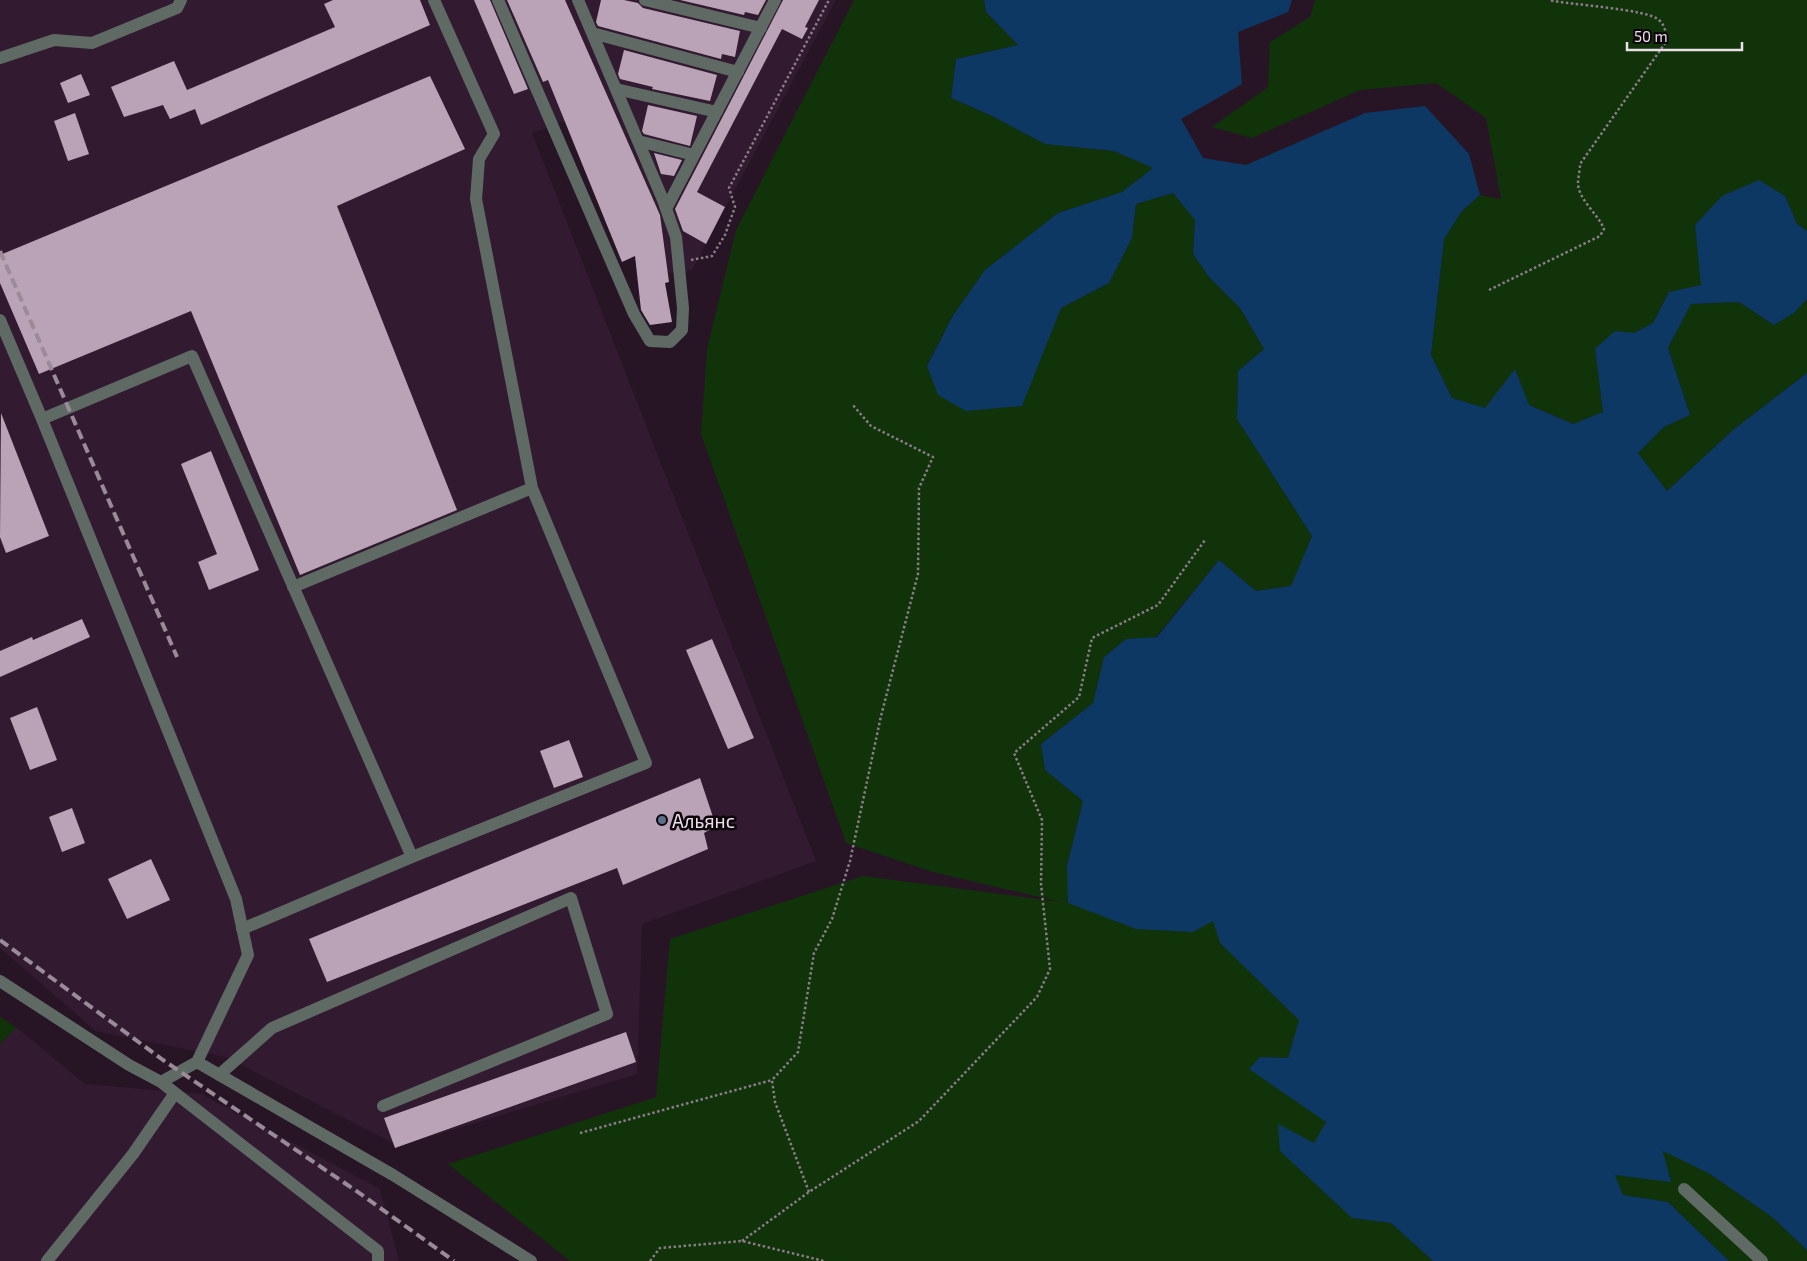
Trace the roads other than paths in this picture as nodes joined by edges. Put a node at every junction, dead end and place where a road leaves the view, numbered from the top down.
1 (181, 0) edge
2 (434, 0) edge
3 (498, 0) edge
4 (578, 0) edge
5 (645, 0) edge
6 (775, 0) edge
7 (761, 28) junction
8 (592, 33) junction
9 (0, 58) edge
10 (738, 72) junction
11 (616, 89) junction
12 (717, 112) junction
13 (638, 141) junction
14 (694, 155) junction
15 (666, 209) junction
16 (0, 320) edge
17 (42, 419) junction
18 (532, 488) junction
19 (293, 587) junction
20 (412, 857) junction
21 (242, 929) junction
22 (0, 982) edge
23 (196, 1062) junction
24 (219, 1075) junction
25 (161, 1082) junction
26 (175, 1094) junction
27 (383, 1106) dead end
28 (1684, 1189) dead end
29 (47, 1261) edge
30 (378, 1261) edge
31 (531, 1261) edge
32 (1762, 1261) edge

1 - 9 lane
2 - 18 lane
3 - 15 lane
4 - 8 lane
5 - 7 lane
6 - 7 lane
7 - 10 lane
8 - 10 lane
8 - 11 lane
10 - 12 lane
11 - 12 lane
11 - 13 lane
12 - 14 lane
13 - 14 lane
13 - 15 lane
14 - 15 lane
16 - 17 lane
17 - 19 lane
17 - 21 lane
18 - 19 lane
18 - 20 lane
19 - 20 lane
20 - 21 lane
21 - 23 lane
22 - 25 lane
23 - 24 lane
23 - 25 lane
24 - 27 lane
24 - 31 lane
25 - 26 lane
26 - 29 lane
26 - 30 lane
28 - 32 lane

